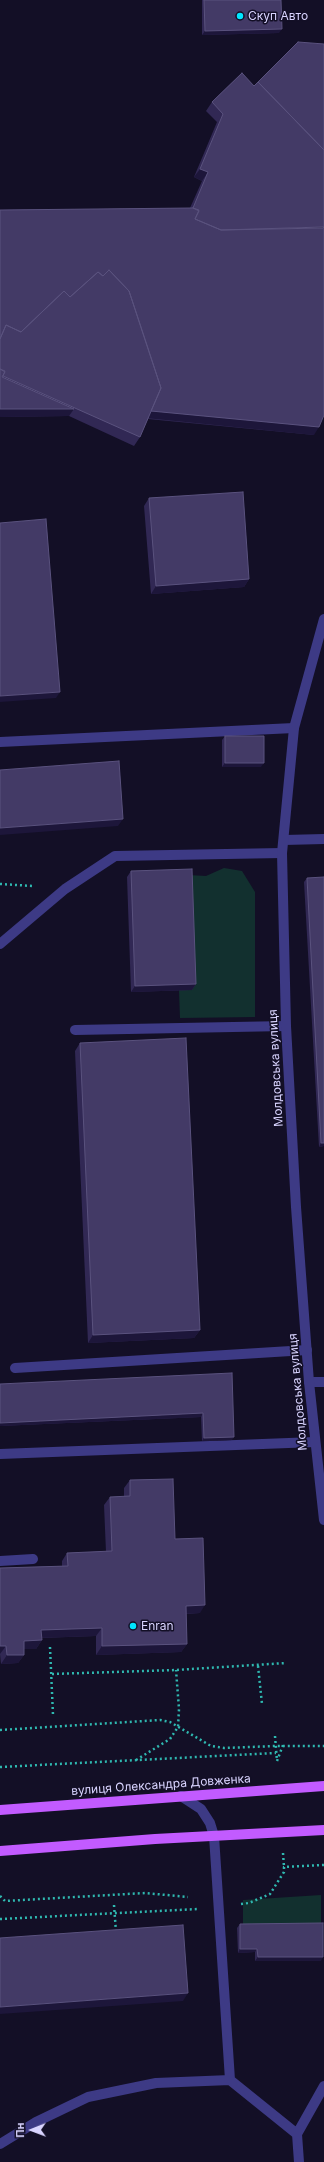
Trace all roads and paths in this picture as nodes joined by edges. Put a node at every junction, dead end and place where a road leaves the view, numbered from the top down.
1 (324, 619) edge
2 (294, 728) junction
3 (0, 742) edge
4 (324, 839) edge
5 (284, 840) junction
6 (282, 853) junction
7 (0, 944) edge
8 (286, 1026) junction
9 (74, 1030) dead end
10 (306, 1350) junction
11 (15, 1368) dead end
12 (309, 1382) junction
13 (324, 1382) edge
14 (315, 1442) junction
15 (0, 1454) edge
16 (324, 1520) edge
17 (33, 1559) dead end
18 (0, 1561) edge
19 (50, 1647) edge
20 (286, 1663) dead end
21 (258, 1666) junction
22 (176, 1670) junction
23 (52, 1674) junction
24 (262, 1704) dead end
25 (53, 1715) dead end
26 (178, 1727) junction
27 (0, 1730) edge
28 (275, 1736) dead end
29 (283, 1745) junction
30 (276, 1746) junction
31 (324, 1746) edge
32 (276, 1753) junction
33 (135, 1760) junction
34 (0, 1768) edge
35 (324, 1786) edge
36 (181, 1796) junction
37 (0, 1810) edge
38 (324, 1830) edge
39 (214, 1836) junction
40 (0, 1851) edge
41 (283, 1852) dead end
42 (324, 1865) edge
43 (284, 1867) junction
44 (0, 1896) edge
45 (188, 1897) dead end
46 (114, 1905) dead end
47 (220, 1906) junction
48 (115, 1914) junction
49 (0, 1919) edge
50 (117, 1937) edge
51 (230, 2080) junction
52 (324, 2086) edge
53 (296, 2134) junction
54 (0, 2144) edge
55 (299, 2162) edge

1 - 2 street, Молдовська вулиця
2 - 3 street
2 - 5 street, Молдовська вулиця
4 - 5 street
5 - 6 street, Молдовська вулиця
6 - 7 street
6 - 8 street, Молдовська вулиця
8 - 9 street
8 - 10 street, Молдовська вулиця
10 - 11 street
10 - 12 street, Молдовська вулиця
12 - 13 street
12 - 14 street, Молдовська вулиця
14 - 15 street
14 - 16 street, Молдовська вулиця
17 - 18 street
19 - 23 path
20 - 21 path
21 - 22 path
21 - 24 path
22 - 23 path
22 - 26 path
23 - 25 path
26 - 27 path
26 - 30 path
26 - 33 path
28 - 30 path
29 - 30 path
29 - 31 path
29 - 32 path
30 - 32 path
32 - 33 path
33 - 34 path
35 - 36 main road, вулиця Олександра Довженка
36 - 37 main road, вулиця Олександра Довженка
36 - 39 street
38 - 39 main road
39 - 40 main road
39 - 47 street
41 - 43 path
42 - 43 path
43 - 47 path
44 - 45 path
46 - 48 path
47 - 48 path
47 - 51 street
48 - 49 path
48 - 50 path
51 - 53 street
51 - 54 street
52 - 53 street
53 - 55 street

